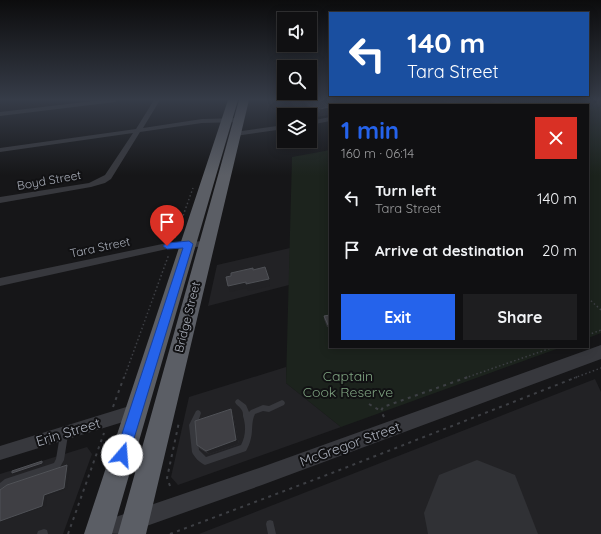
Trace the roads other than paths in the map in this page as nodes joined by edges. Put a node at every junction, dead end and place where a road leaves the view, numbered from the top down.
1 (233, 124) edge
2 (141, 125) edge
3 (174, 125) edge
4 (256, 125) edge
5 (277, 126) edge
6 (138, 130) junction
7 (0, 150) edge
8 (0, 200) edge
9 (189, 244) junction
10 (0, 282) edge
11 (601, 352) edge
12 (238, 402) dead end
13 (282, 403) dead end
14 (136, 411) junction
15 (198, 413) dead end
16 (249, 422) junction
17 (65, 433) junction
18 (0, 453) edge
19 (0, 488) edge
20 (270, 524) dead end
21 (134, 528) edge
22 (96, 534) edge
23 (272, 534) edge

1 - 9 highway, Bridge Street
2 - 6 street
3 - 6 street
4 - 5 street
6 - 7 street
6 - 8 street, Boyd Street
9 - 10 street, Tara Street
9 - 14 highway, Bridge Street
9 - 21 highway, Bridge Street
11 - 21 street, McGregor Street
12 - 16 lane
13 - 16 lane
14 - 17 street, Erin Street
14 - 22 highway, Bridge Street
15 - 16 lane
17 - 18 street, Erin Street
17 - 19 lane
20 - 23 lane
21 - 22 street, McGregor Street

